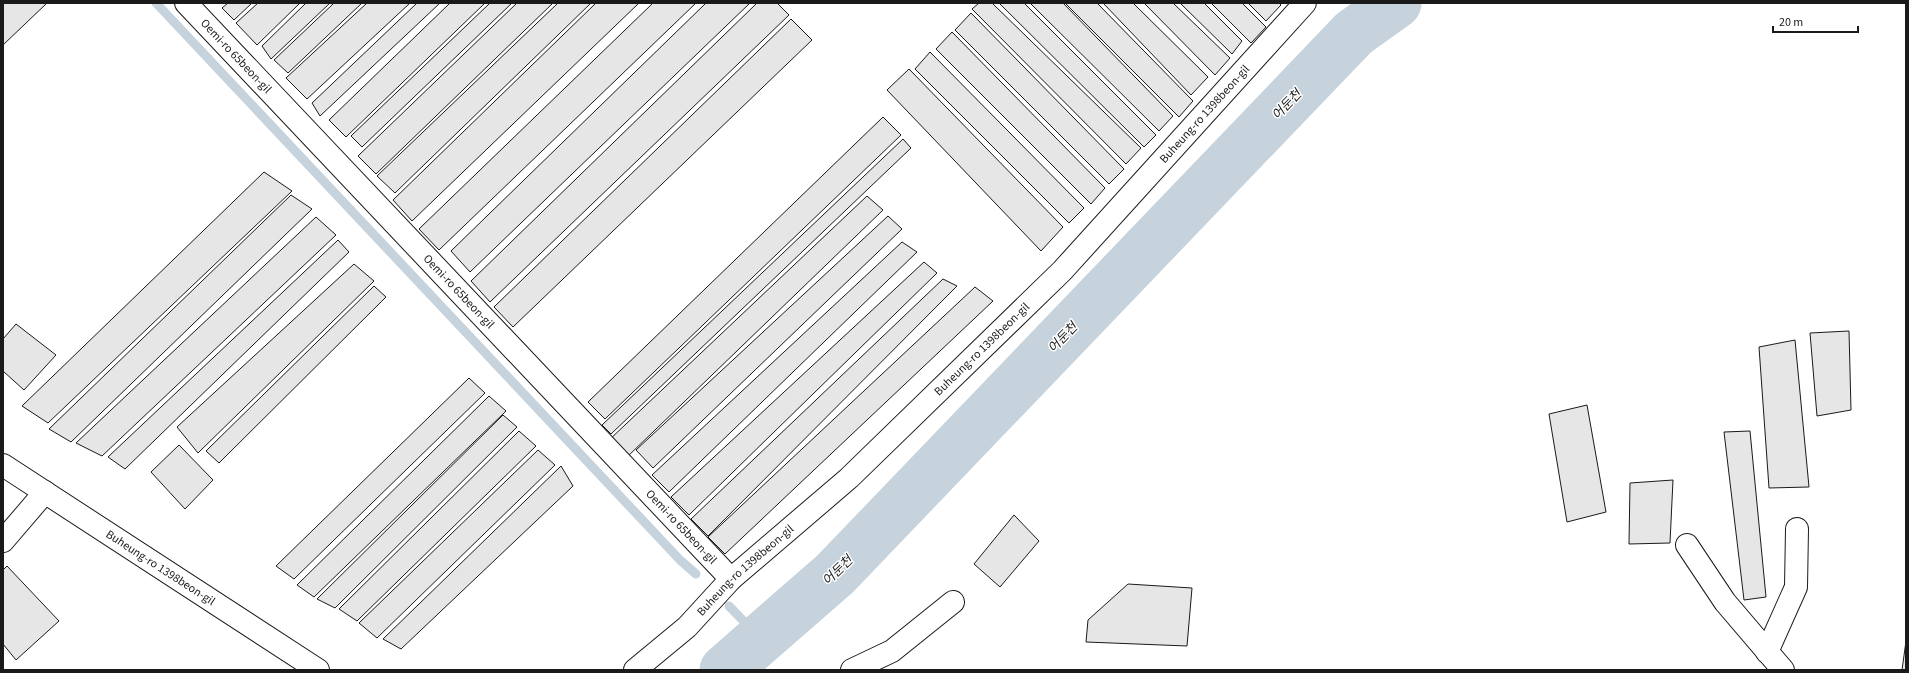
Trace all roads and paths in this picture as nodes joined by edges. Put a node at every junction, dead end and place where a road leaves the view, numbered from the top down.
1 (186, 3) edge
2 (1304, 3) edge
3 (3, 465) edge
4 (45, 492) junction
5 (1797, 529) dead end
6 (3, 541) edge
7 (1687, 545) dead end
8 (731, 579) junction
9 (953, 602) dead end
10 (1767, 652) junction
11 (318, 670) edge
12 (635, 670) edge
13 (852, 670) edge
14 (1782, 670) edge

1 - 8 street, Oemi-ro 65beon-gil
2 - 8 street, Buheung-ro 1398beon-gil
3 - 4 street, Buheung-ro 1398beon-gil
4 - 6 street
4 - 11 street, Buheung-ro 1398beon-gil
5 - 10 street
7 - 10 street
8 - 12 street, Buheung-ro 1398beon-gil
9 - 13 street
10 - 14 street

